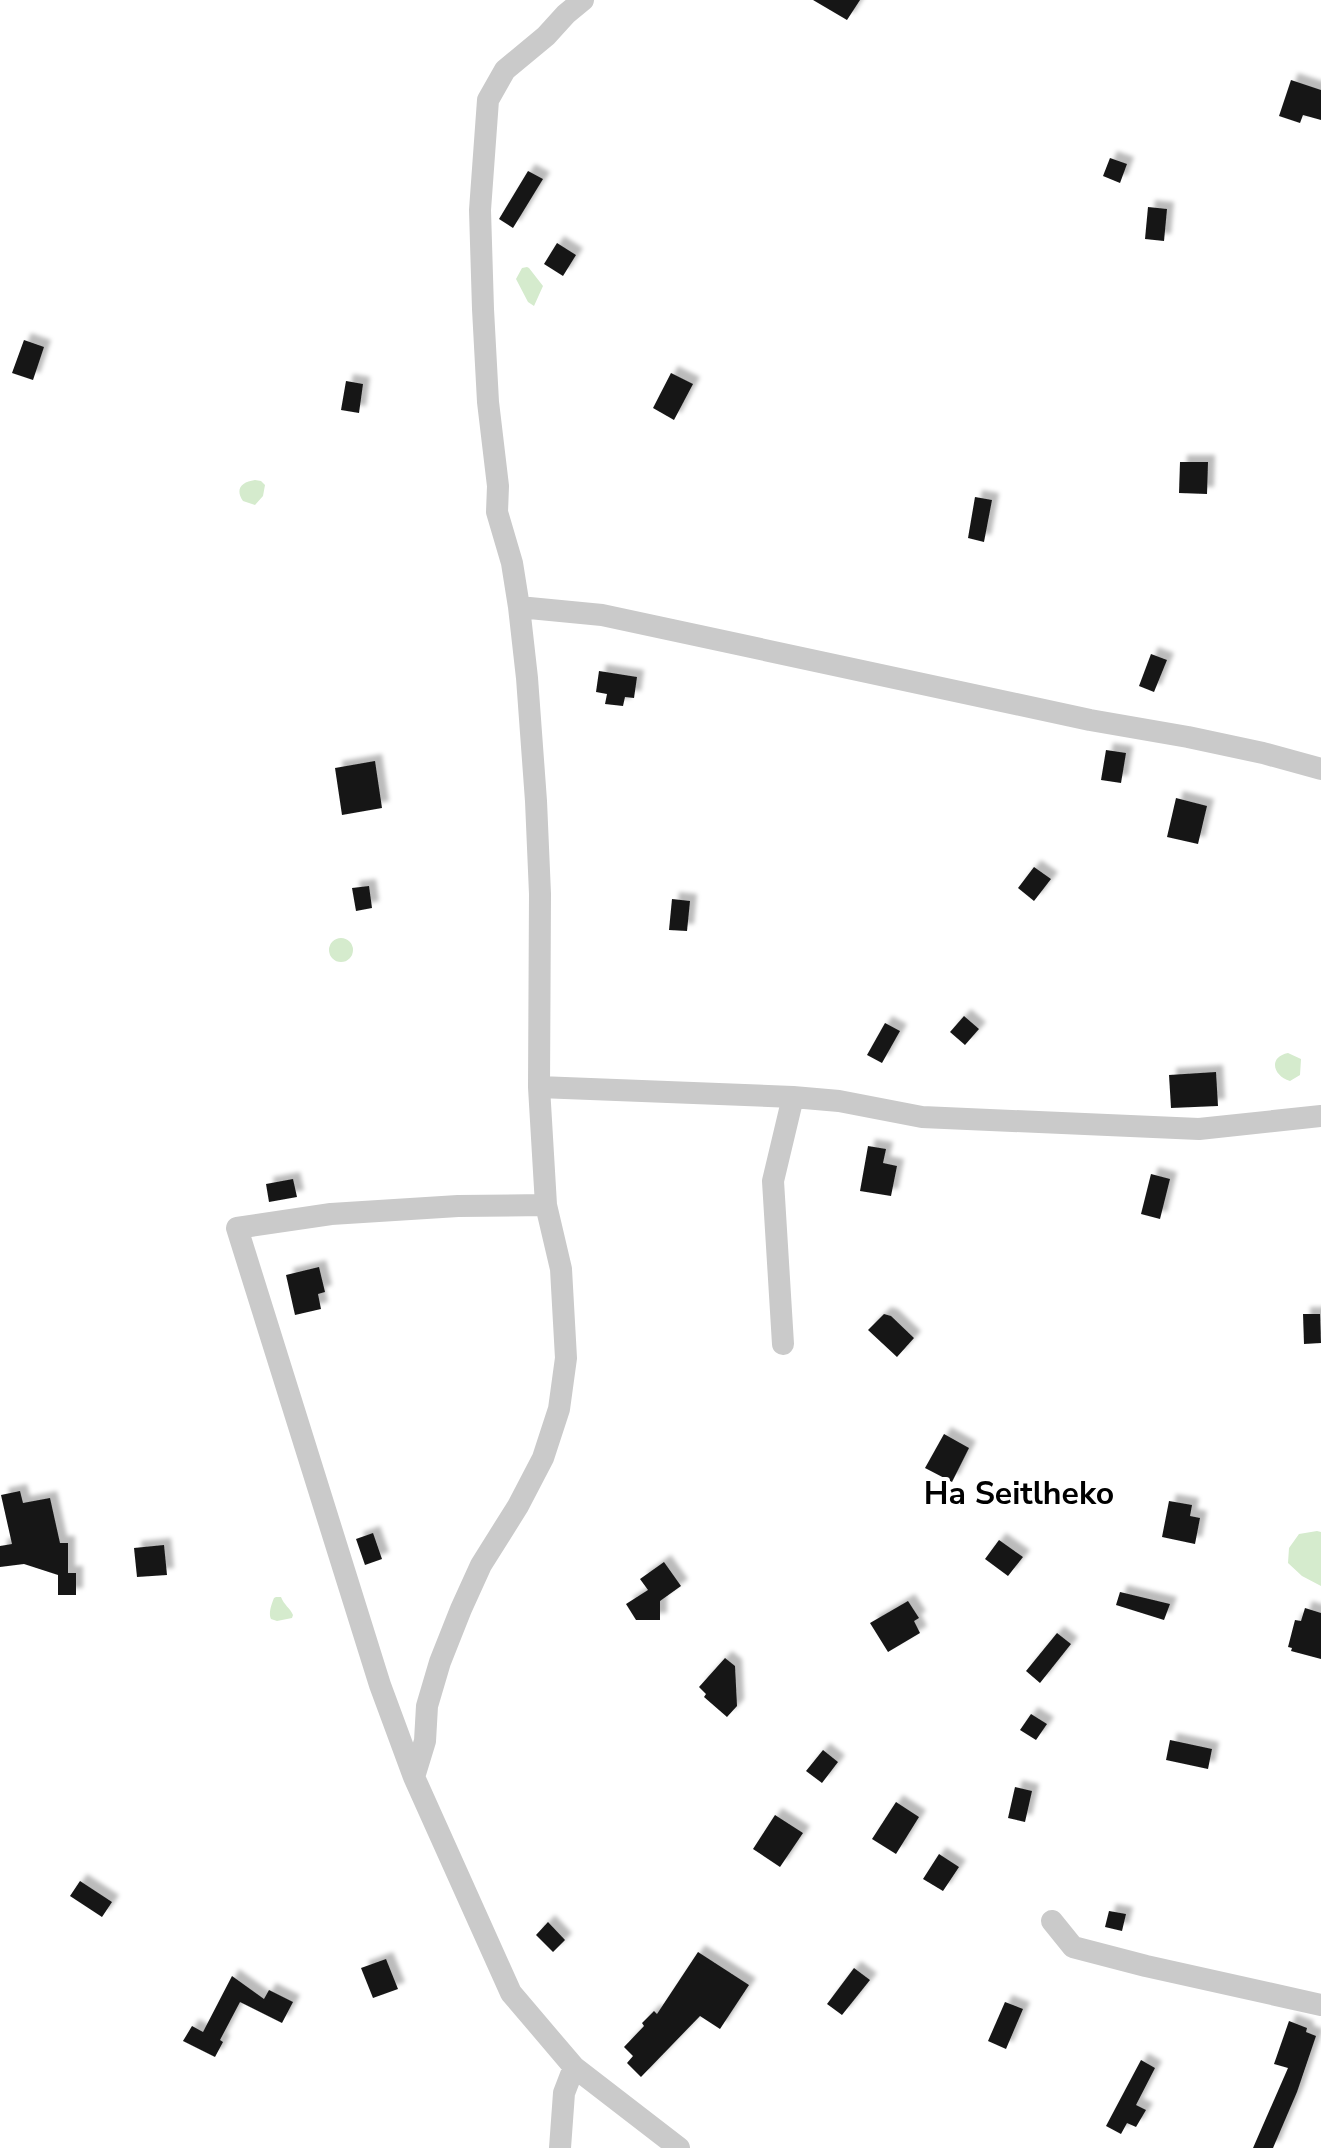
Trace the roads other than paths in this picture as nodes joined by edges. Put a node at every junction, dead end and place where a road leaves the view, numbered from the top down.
1 (583, 0) edge
2 (519, 607) junction
3 (1321, 769) edge
4 (539, 1087) junction
5 (793, 1097) junction
6 (1321, 1116) edge
7 (546, 1205) junction
8 (783, 1344) dead end
9 (414, 1777) junction
10 (1052, 1921) dead end
11 (1321, 2005) edge
12 (574, 2067) junction
13 (560, 2148) edge
14 (679, 2148) edge

1 - 2 street
2 - 3 street
2 - 4 street
4 - 5 street
4 - 7 street
5 - 6 street
5 - 8 street
7 - 9 street
7 - 9 street
9 - 12 street
10 - 11 street
12 - 13 street
12 - 14 street

